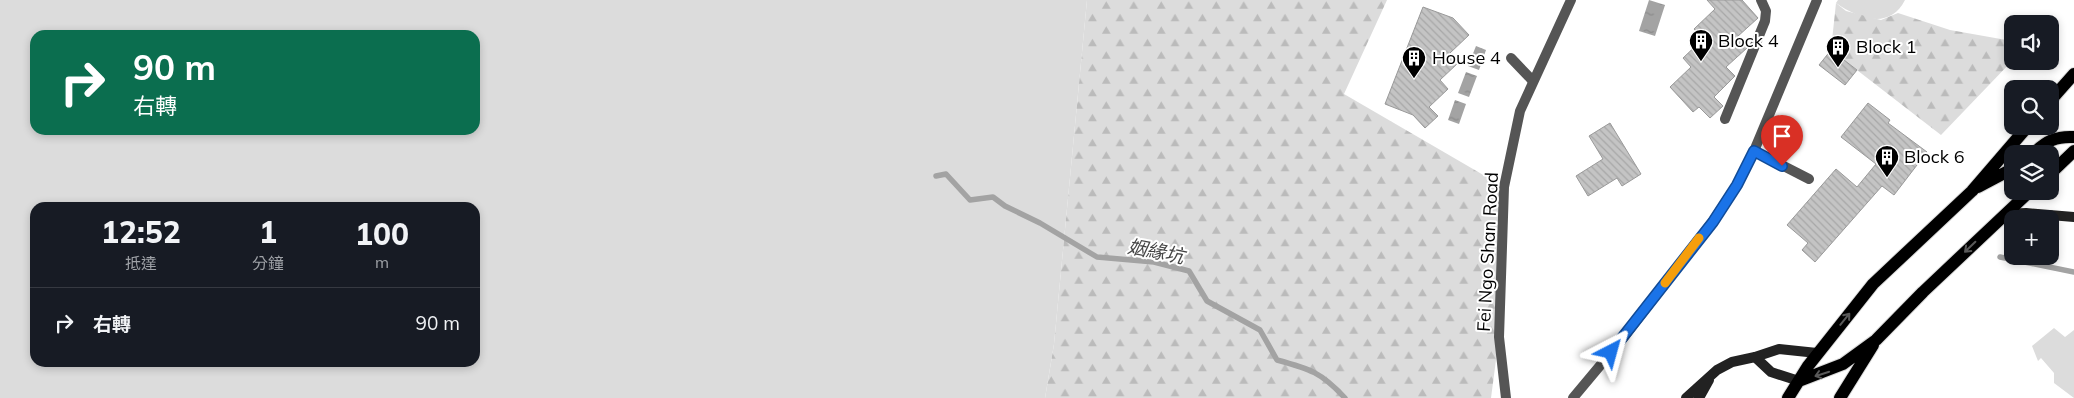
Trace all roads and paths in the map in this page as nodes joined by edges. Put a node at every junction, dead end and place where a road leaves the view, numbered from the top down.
1 (1571, 0) edge
2 (1761, 0) edge
3 (1817, 0) edge
4 (1511, 58) dead end
5 (2074, 74) edge
6 (1532, 80) junction
7 (2059, 91) edge
8 (1725, 119) dead end
9 (2020, 135) edge
10 (2074, 137) edge
11 (2044, 145) edge
12 (1754, 151) junction
13 (2074, 151) edge
14 (2059, 165) edge
15 (2004, 174) edge
16 (1809, 179) dead end
17 (1972, 191) junction
18 (2020, 200) edge
19 (2009, 210) edge
20 (2004, 215) edge
21 (2059, 215) edge
22 (2074, 216) edge
23 (1876, 340) junction
24 (1817, 353) junction
25 (1755, 357) junction
26 (1712, 375) junction
27 (1799, 381) junction
28 (1506, 398) edge
29 (1573, 398) edge
30 (1686, 398) edge
31 (1699, 398) edge
32 (1788, 398) edge
33 (1840, 398) edge

1 - 6 street, Fei Ngo Shan Road
2 - 8 street
3 - 12 street
4 - 6 street
5 - 7 main road
6 - 28 street, Fei Ngo Shan Road
9 - 17 main road
10 - 11 main road
12 - 16 street
12 - 29 street
13 - 14 main road
15 - 17 main road
24 -> 17 main road
18 - 19 main road
20 -> 23 main road
21 - 22 main road
23 -> 27 main road
23 - 33 main road
24 - 25 main road
24 - 27 main road
25 - 26 main road
25 - 27 main road
26 - 30 main road
26 - 31 main road
27 - 32 main road

